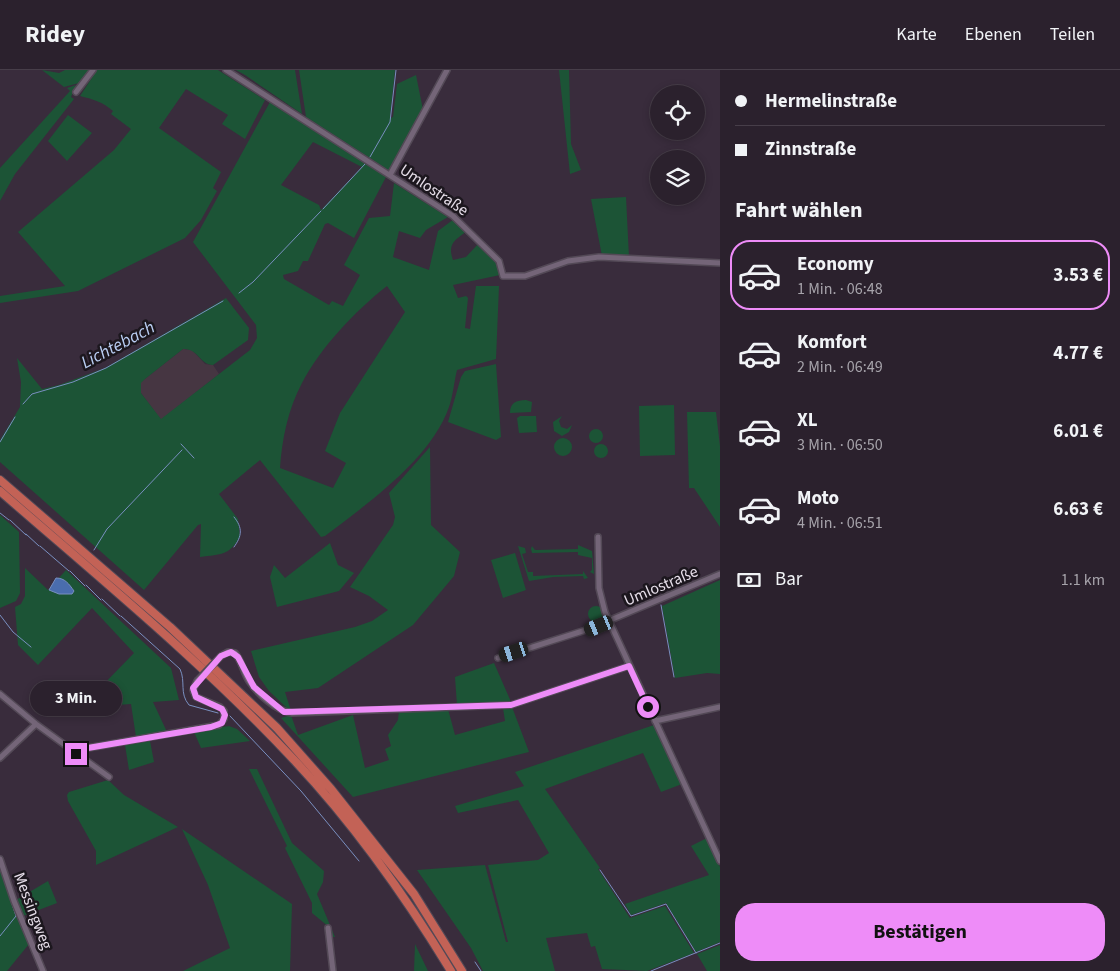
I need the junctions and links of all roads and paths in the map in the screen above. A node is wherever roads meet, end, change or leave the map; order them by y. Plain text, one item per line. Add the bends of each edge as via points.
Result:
1 (93, 70) edge
2 (226, 70) edge
3 (447, 70) edge
4 (76, 92) dead end
5 (390, 175) junction
6 (720, 263) edge
7 (0, 480) edge
8 (0, 491) edge
9 (598, 537) dead end
10 (720, 574) edge
11 (608, 622) junction
12 (498, 658) dead end
13 (629, 666) junction
14 (0, 694) edge
15 (720, 707) edge
16 (654, 721) junction
17 (36, 724) junction
18 (76, 754) junction
19 (0, 758) edge
20 (109, 777) dead end
21 (0, 859) edge
22 (720, 861) edge
23 (328, 928) dead end
24 (43, 971) edge
25 (333, 971) edge
26 (451, 971) edge
27 (462, 971) edge

1 - 4 street
2 - 5 street, Umlostraße
3 - 5 street
5 - 6 street, Umlostraße via 468,228 499,261 503,276 525,276 568,262 599,257
7 - 27 highway via 170,627 277,728 414,894
8 - 26 highway via 185,652 291,757 412,908
9 - 11 street, Umlostraße via 600,593
10 - 11 street, Umlostraße
11 - 12 street
11 - 13 street
13 - 16 street
13 - 18 street, bridge via 511,705 284,712 254,687 235,653 228,652 197,681 193,690 196,697 220,707 224,712 224,719 219,725 82,749
14 - 17 street
15 - 16 street
16 - 22 street
17 - 18 street
17 - 19 street
18 - 20 street
21 - 24 street, Messingweg
23 - 25 street

